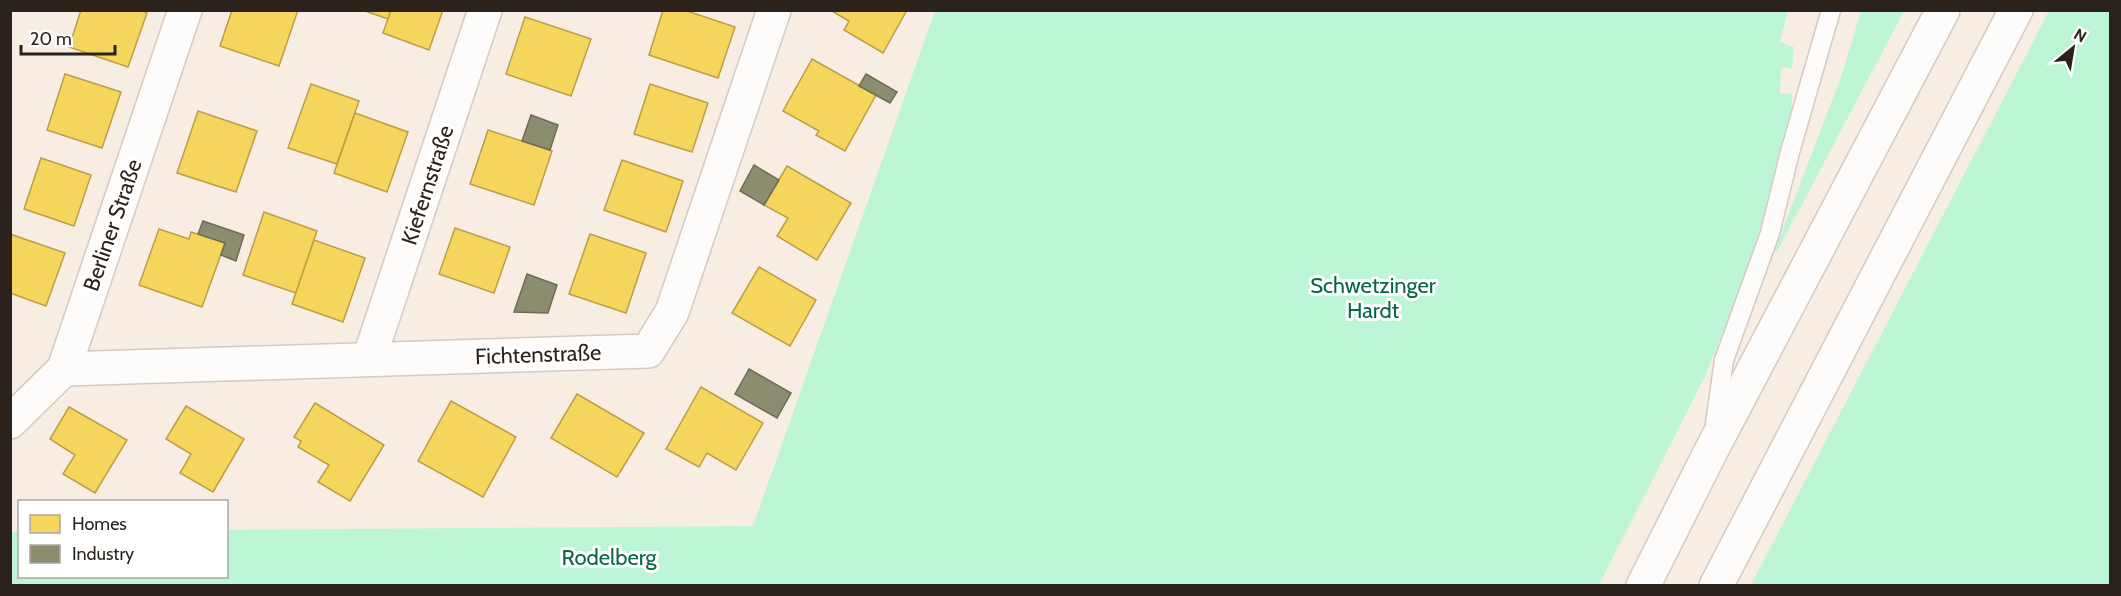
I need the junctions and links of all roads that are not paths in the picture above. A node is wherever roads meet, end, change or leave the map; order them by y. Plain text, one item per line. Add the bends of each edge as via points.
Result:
1 (185, 10) edge
2 (485, 10) edge
3 (774, 10) edge
4 (1831, 10) edge
5 (1943, 10) edge
6 (2016, 10) edge
7 (369, 359) junction
8 (64, 369) junction
9 (10, 422) edge
10 (1712, 449) junction
11 (1643, 585) edge
12 (1716, 585) edge

1 - 8 main road, Berliner Straße
2 - 7 main road, Kiefernstraße
3 - 7 main road, Fichtenstraße via 672,312 648,351
4 - 10 lane via 1770,233 1724,360
5 - 10 main road
6 - 12 main road
7 - 8 main road, Fichtenstraße
8 - 9 main road, Berliner Straße
10 - 11 main road

